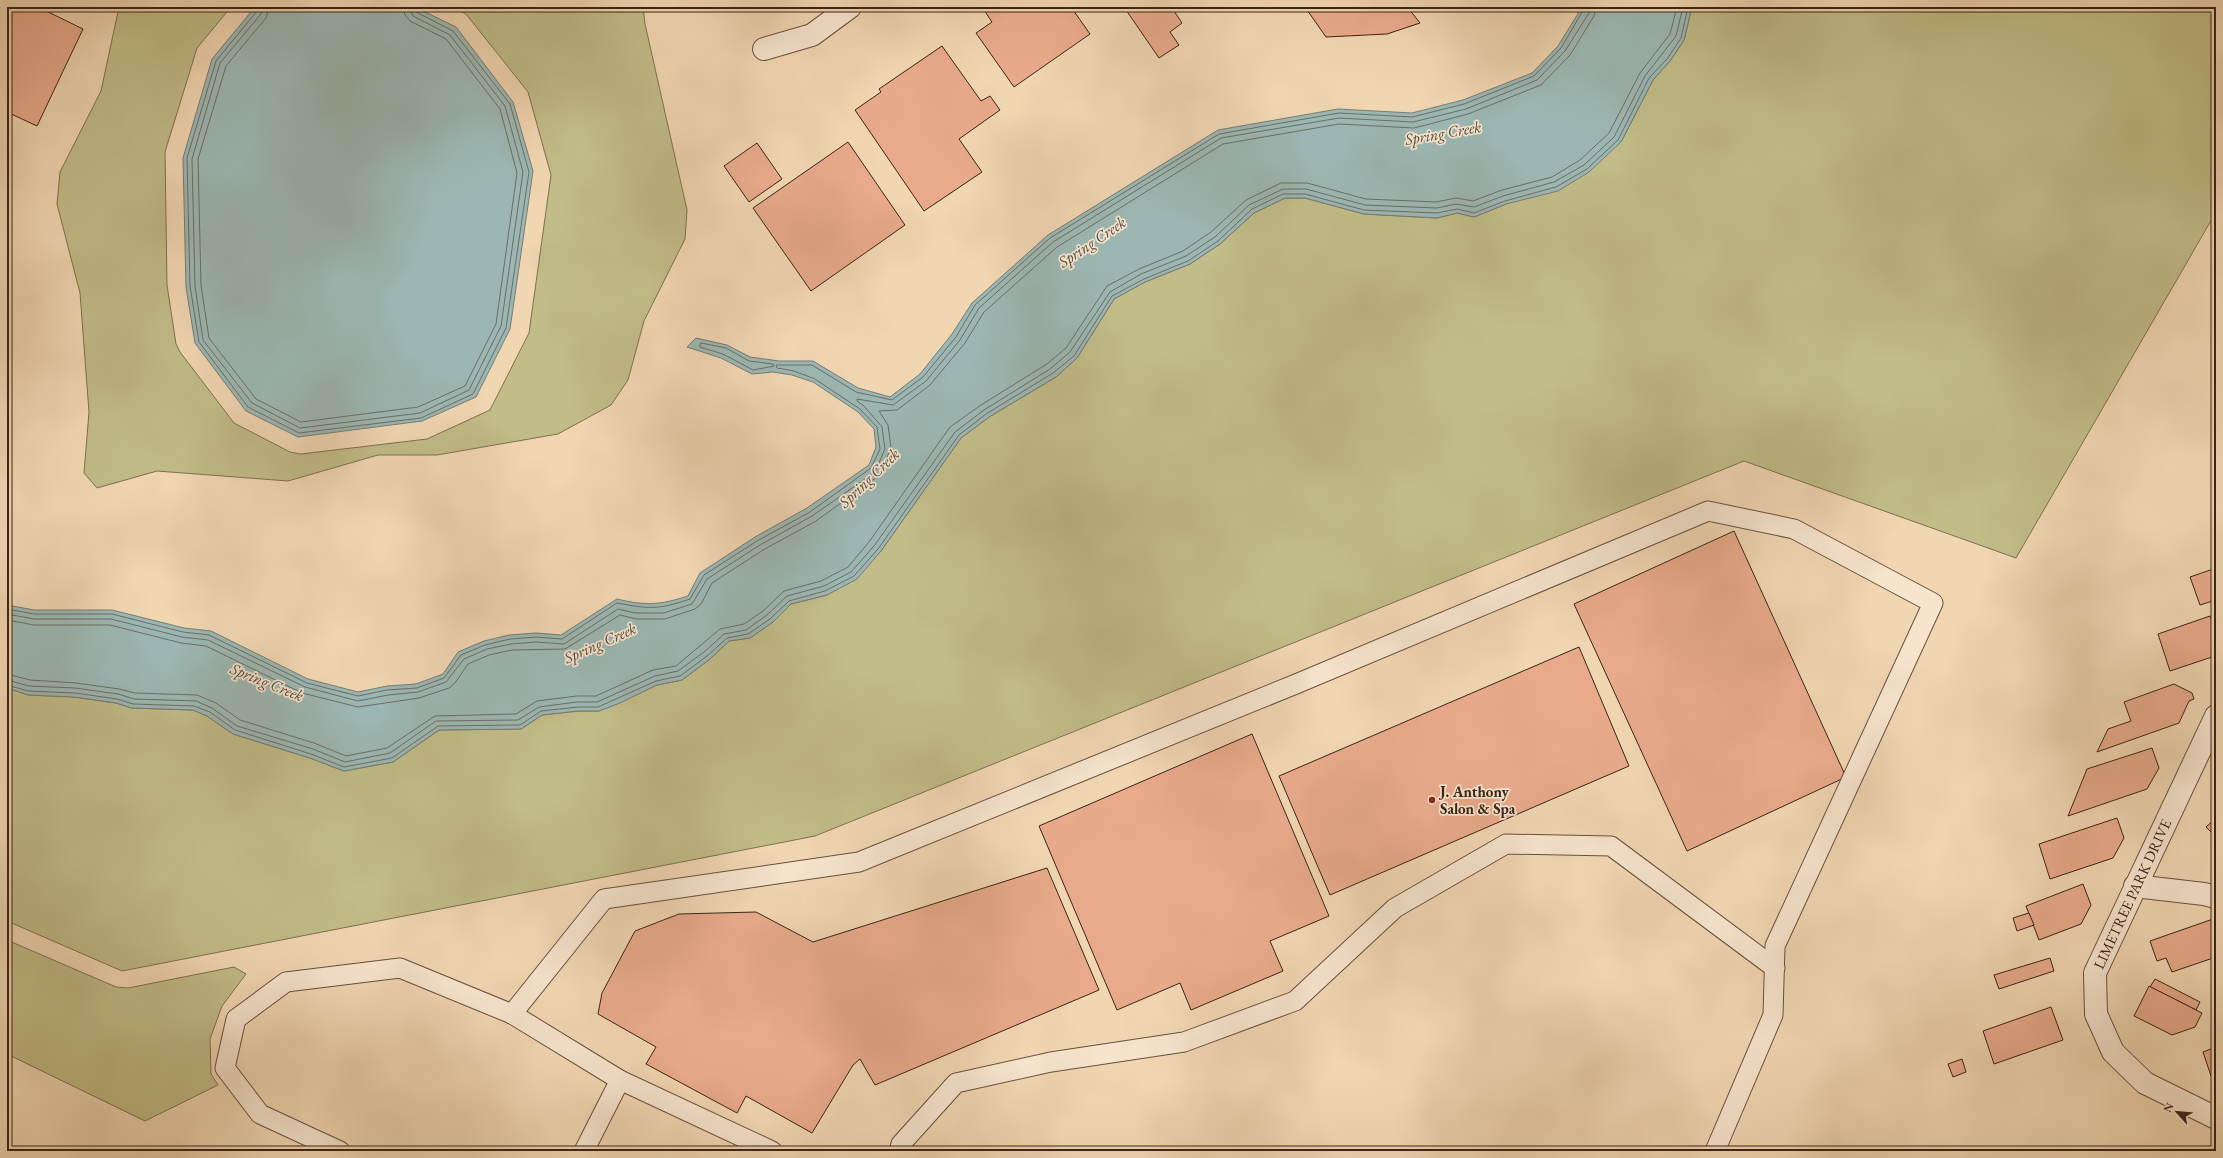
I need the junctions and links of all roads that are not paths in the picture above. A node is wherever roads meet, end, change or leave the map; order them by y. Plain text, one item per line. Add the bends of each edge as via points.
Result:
1 (850, 7) edge
2 (764, 49) dead end
3 (2216, 716) edge
4 (2136, 886) junction
5 (2216, 898) edge
6 (1775, 968) junction
7 (512, 1014) junction
8 (620, 1080) junction
9 (2216, 1118) edge
10 (340, 1151) edge
11 (584, 1151) edge
12 (772, 1151) edge
13 (899, 1151) edge
14 (1715, 1151) edge

1 - 2 street via 812,35
3 - 4 street, LIMETREE PARK DRIVE
4 - 5 street via 2204,894
4 - 9 street, LIMETREE PARK DRIVE via 2095,973 2096,1014 2113,1052 2146,1083
6 - 7 lane via 1775,946 1933,603 1794,529 1708,511 1296,684 859,862 604,899
6 - 13 lane via 1611,846 1506,844 1395,908 1295,1001 1184,1042 1051,1062 956,1083 901,1144
6 - 14 lane via 1773,1016
7 - 8 lane
7 - 10 lane via 400,968 286,982 236,1019 225,1068 260,1114
8 - 11 lane
8 - 12 lane

